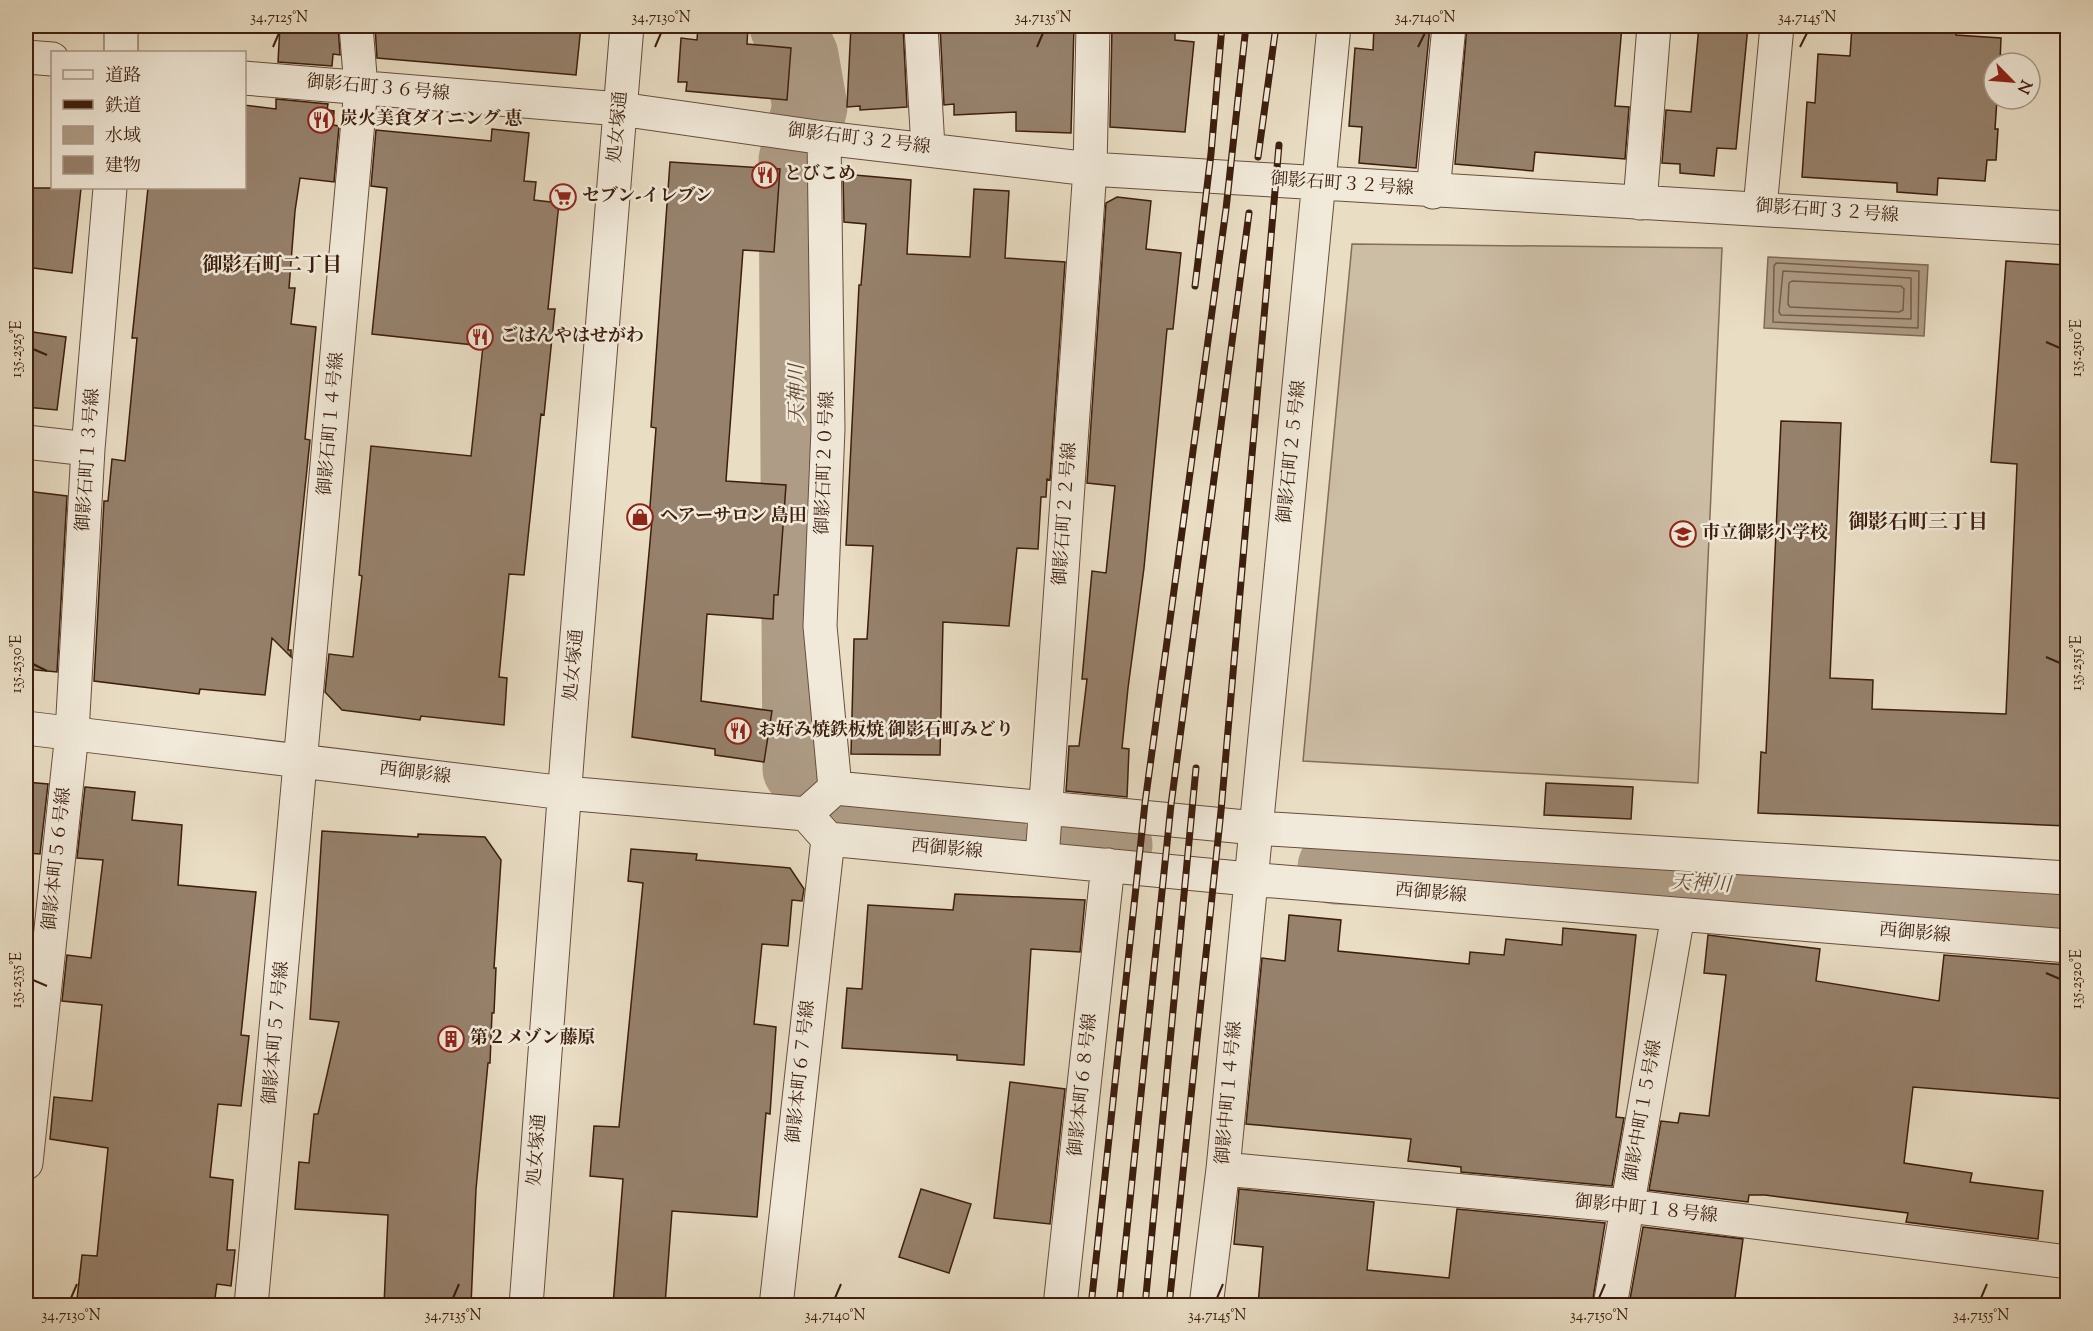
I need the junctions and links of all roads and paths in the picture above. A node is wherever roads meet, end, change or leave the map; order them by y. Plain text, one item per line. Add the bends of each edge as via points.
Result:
1 (122, 26) edge
2 (356, 26) edge
3 (627, 26) edge
4 (921, 26) edge
5 (1093, 26) edge
6 (1334, 26) edge
7 (1449, 26) edge
8 (1654, 26) edge
9 (1777, 26) edge
10 (121, 51) edge
11 (26, 57) edge
12 (51, 60) edge
13 (246, 78) edge
14 (361, 88) junction
15 (620, 109) junction
16 (811, 135) junction
17 (928, 148) junction
18 (1090, 169) junction
19 (1319, 183) junction
20 (110, 189) edge
21 (1433, 192) junction
22 (1640, 203) junction
23 (1760, 208) junction
24 (2067, 228) edge
25 (26, 442) edge
26 (88, 449) junction
27 (26, 728) edge
28 (72, 734) junction
29 (302, 760) junction
30 (835, 788) junction
31 (565, 793) junction
32 (1046, 807) junction
33 (806, 814) junction
34 (1256, 828) junction
35 (828, 839) junction
36 (1042, 859) junction
37 (1108, 865) junction
38 (2067, 878) edge
39 (1250, 879) junction
40 (1678, 915) junction
41 (2067, 946) edge
42 (32, 1048) edge
43 (26, 1163) edge
44 (1224, 1169) junction
45 (1628, 1206) junction
46 (2067, 1262) edge
47 (251, 1305) edge
48 (526, 1305) edge
49 (776, 1305) edge
50 (1060, 1305) edge
51 (1206, 1305) edge
52 (1610, 1305) edge

1 - 10 street
2 - 14 street, 御影石町１４号線
3 - 15 street, 処女塚通
4 - 17 street
5 - 18 street, 御影石町２２号線
6 - 19 street, 御影石町２５号線
7 - 21 street
8 - 22 street
9 - 23 street
11 - 12 street
13 - 14 street, 御影石町３６号線
14 - 15 street, 御影石町３６号線
14 - 29 street, 御影石町１４号線
15 - 16 street, 御影石町３２号線
15 - 31 street, 処女塚通
16 - 17 street, 御影石町３２号線
16 - 30 street, 御影石町２０号線 via 828,429 820,626
17 - 18 street, 御影石町３２号線
18 - 19 street, 御影石町３２号線
18 - 32 street, 御影石町２２号線
19 - 21 street, 御影石町３２号線
19 - 34 street, 御影石町２５号線
20 - 26 street, 御影石町１３号線
21 - 22 street, 御影石町３２号線
22 - 23 street, 御影石町３２号線
23 - 24 street, 御影石町３２号線
25 - 26 street
26 - 28 street, 御影石町１３号線
27 - 28 street, 西御影線
28 - 29 street, 西御影線
28 - 42 street, 御影本町５６号線
29 - 31 street, 西御影線
29 - 47 street, 御影本町５７号線
30 - 32 street
30 - 33 street
31 - 33 street, 西御影線
31 - 48 street, 処女塚通
32 - 34 street
32 - 36 street, 御影石町２２号線
33 - 35 street
34 - 38 street
34 - 39 street, 御影石町２５号線
35 - 36 street, 西御影線
35 - 49 street, 御影本町６７号線
36 - 37 street, 西御影線
37 - 39 street, 西御影線
37 - 50 street, 御影本町６８号線
39 - 40 street, 西御影線
39 - 44 street, 御影中町１４号線
40 - 41 street, 西御影線
40 - 45 street, 御影中町１５号線
42 - 43 street, 御影本町５６号線
44 - 45 street, 御影中町１８号線
44 - 51 street, 御影中町１４号線
45 - 46 street, 御影中町１８号線
45 - 52 street, 御影中町１５号線

